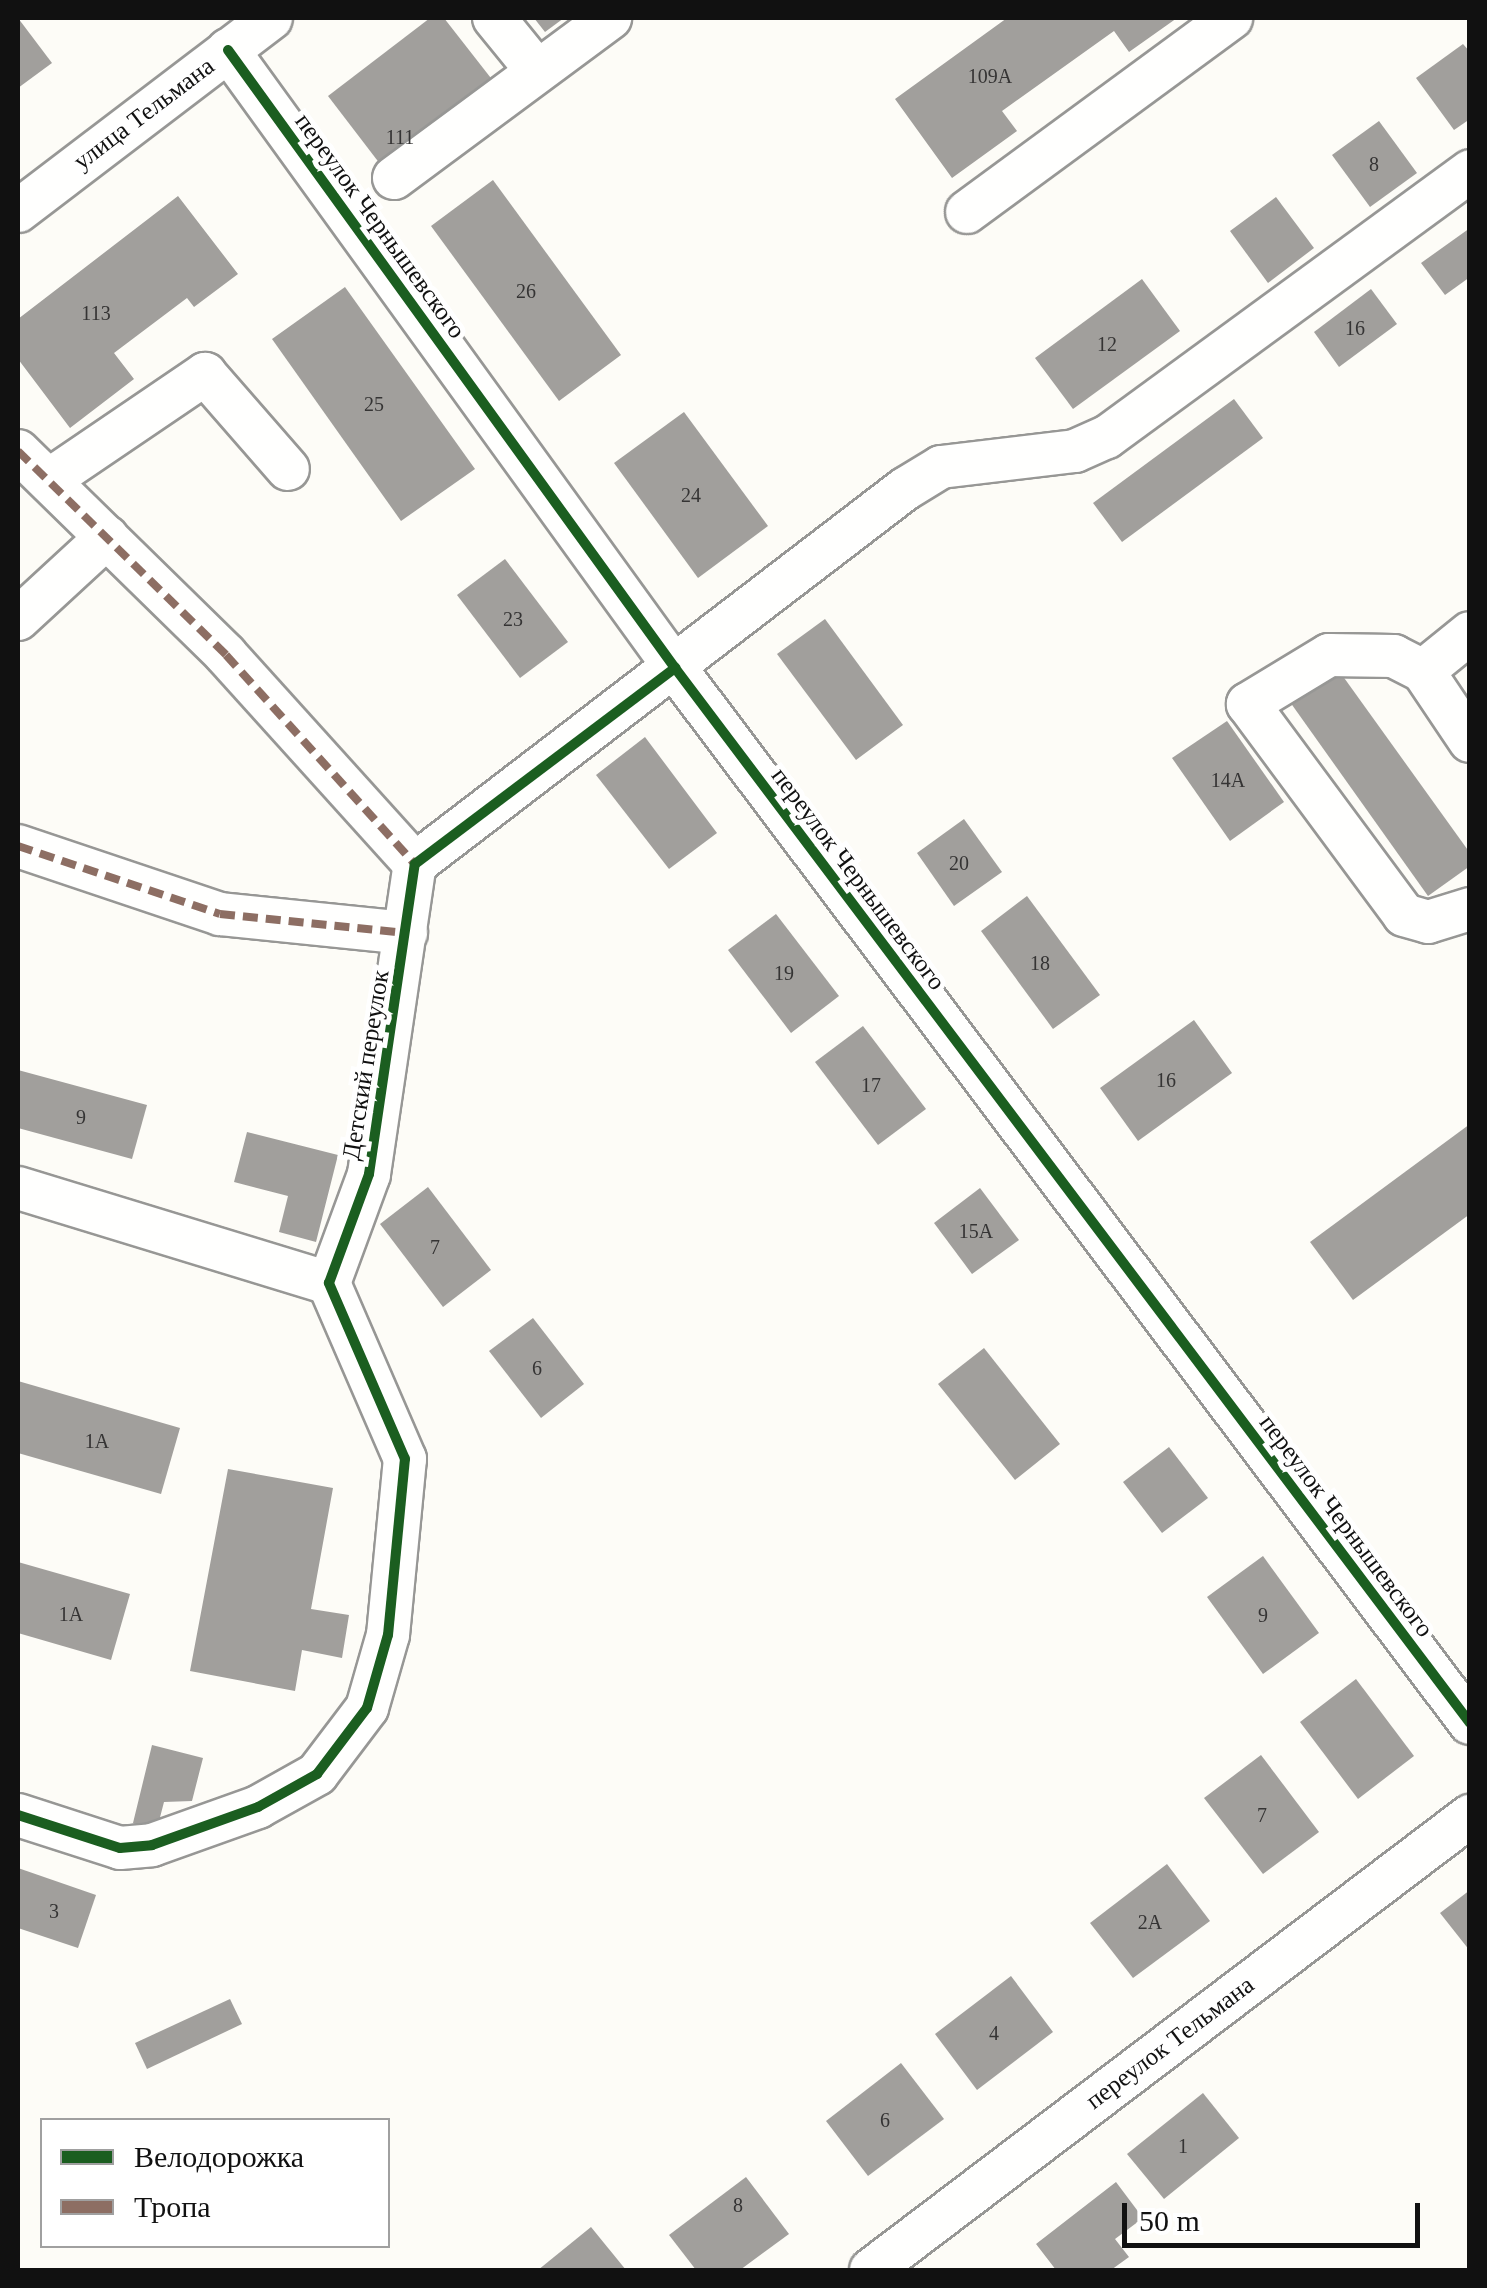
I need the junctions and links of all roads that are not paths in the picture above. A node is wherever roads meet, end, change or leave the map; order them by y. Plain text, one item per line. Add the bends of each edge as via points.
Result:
1 (271, 18) edge
2 (494, 18) edge
3 (610, 18) edge
4 (1231, 18) edge
5 (228, 50) junction
6 (537, 72) junction
7 (1470, 172) edge
8 (394, 178) dead end
9 (18, 211) edge
10 (967, 212) dead end
11 (18, 451) edge
12 (288, 469) dead end
13 (49, 480) junction
14 (107, 537) junction
15 (18, 619) edge
16 (1470, 633) edge
17 (675, 668) junction
18 (1423, 672) junction
19 (1470, 741) edge
20 (18, 846) edge
21 (415, 864) junction
22 (1470, 908) edge
23 (406, 933) junction
24 (18, 1188) edge
25 (329, 1283) junction
26 (1470, 1722) edge
27 (18, 1815) edge
28 (1470, 1816) edge
29 (871, 2270) edge

1 - 5 street, улица Тельмана
2 - 6 street
3 - 6 street
4 - 10 street
5 - 9 street, улица Тельмана
5 - 17 street, переулок Чернышевского
6 - 8 street
7 - 17 street via 1107,437 1075,451 941,467 825,548
11 - 13 street
12 - 13 street via 205,374
13 - 14 street
14 - 15 street
14 - 21 street via 226,655
16 - 18 street
17 - 21 street
17 - 26 street, переулок Чернышевского
18 - 19 street
18 - 22 street via 1394,656 1330,655 1248,704 1404,914 1428,922
20 - 23 street via 220,914
21 - 23 street, Детский переулок
23 - 25 street, Детский переулок via 369,1174
24 - 25 street
25 - 27 street via 404,1459 388,1636 367,1708 318,1774 258,1807 152,1846 120,1848
28 - 29 street, переулок Тельмана

